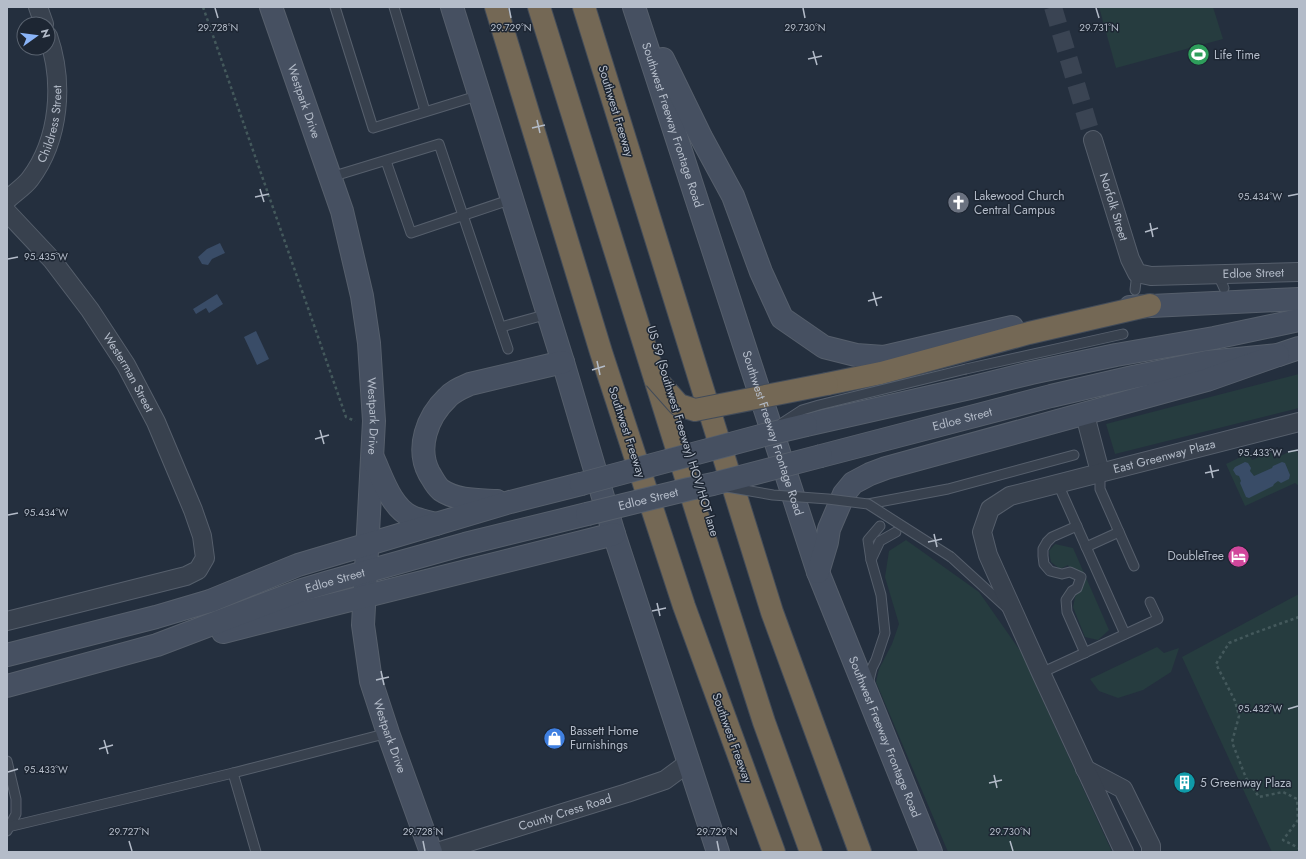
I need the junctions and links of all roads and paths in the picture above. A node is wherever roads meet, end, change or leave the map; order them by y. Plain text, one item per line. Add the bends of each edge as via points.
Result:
1 (203, 7) edge
2 (271, 7) edge
3 (335, 7) edge
4 (394, 7) edge
5 (452, 7) edge
6 (496, 7) edge
7 (540, 7) edge
8 (555, 7) edge
9 (584, 7) edge
10 (634, 7) edge
11 (637, 7) edge
12 (53, 56) edge
13 (480, 95) junction
14 (425, 111) junction
15 (1094, 140) tunnel mouth
16 (386, 161) junction
17 (331, 177) junction
18 (512, 199) junction
19 (7, 200) edge
20 (7, 212) edge
21 (463, 216) junction
22 (1299, 272) edge
23 (1140, 289) junction
24 (1299, 299) edge
25 (548, 314) junction
26 (1299, 320) edge
27 (501, 327) junction
28 (1123, 334) dead end
29 (1299, 348) edge
30 (508, 349) dead end
31 (1278, 354) junction
32 (563, 362) junction
33 (655, 378) junction
34 (968, 378) junction
35 (1085, 414) junction
36 (1299, 422) edge
37 (374, 430) junction
38 (1074, 455) dead end
39 (372, 456) junction
40 (680, 458) junction
41 (1100, 472) junction
42 (713, 484) junction
43 (1058, 484) junction
44 (689, 488) junction
45 (515, 501) junction
46 (868, 504) junction
47 (436, 524) junction
48 (880, 526) dead end
49 (1077, 526) junction
50 (896, 532) dead end
51 (1118, 532) junction
52 (614, 534) junction
53 (368, 544) junction
54 (1086, 547) junction
55 (871, 560) junction
56 (1134, 566) dead end
57 (366, 572) junction
58 (818, 572) junction
59 (364, 597) junction
60 (1150, 602) dead end
61 (1016, 617) junction
62 (1299, 617) edge
63 (7, 621) edge
64 (1125, 634) junction
65 (157, 645) junction
66 (1085, 652) junction
67 (7, 655) edge
68 (1040, 673) junction
69 (7, 686) edge
70 (866, 691) junction
71 (388, 733) junction
72 (7, 760) edge
73 (688, 763) junction
74 (1085, 769) junction
75 (233, 773) junction
76 (7, 828) edge
77 (1299, 848) edge
78 (256, 852) edge
79 (431, 852) edge
80 (436, 852) edge
81 (718, 852) edge
82 (774, 852) edge
83 (811, 852) edge
84 (824, 852) edge
85 (860, 852) edge
86 (930, 852) edge
87 (1124, 852) edge
88 (1151, 852) edge

1 - 37 path via 346,417
2 - 17 main road, Westpark Drive
3 - 14 lane via 372,128
4 - 14 lane
5 - 13 main road
6 - 82 highway, Southwest Freeway via 601,352 684,606
7 - 33 highway
8 - 84 highway, US 59 (Southwest Freeway) HOV/HOT lane via 737,609 793,776
9 - 85 highway, Southwest Freeway via 772,612
10 - 58 main road, Southwest Freeway Frontage Road
11 - 23 main road via 733,196 761,272 782,318 824,347 856,355 884,357 1081,311
12 - 19 street, Childress Street via 58,96 49,142 41,162 28,180
13 - 14 lane
13 - 18 main road
15 - 23 street, Norfolk Street
16 - 17 lane
16 - 21 lane via 411,233
16 - 21 lane via 439,144
17 - 37 main road, Westpark Drive via 342,211 362,296 369,343
18 - 21 lane
18 - 25 main road
20 - 63 street, Westerman Street via 52,260 90,310 126,365 156,422 193,510 202,536 205,558 198,570 186,576
21 - 27 lane
22 - 23 street, Edloe Street via 1221,282 1151,276
23 - 24 main road
23 - 33 highway, bridge via 1029,333 881,373 695,410 679,405
25 - 27 lane
25 - 32 main road
26 - 34 main road via 1046,369
27 - 30 lane
28 - 34 lane
29 - 31 main road, Edloe Street
31 - 35 main road via 1207,380
31 - 42 main road, Edloe Street, bridge via 1207,362 1051,396
32 - 45 main road via 458,389 438,408 425,435 423,456 426,466 442,491 459,498
32 - 52 main road
33 - 40 highway, bridge
34 - 40 main road, bridge
35 - 41 street
35 - 58 main road via 886,468 853,484 844,494 829,530
36 - 41 street, East Greenway Plaza
37 - 39 main road, Westpark Drive
38 - 46 lane via 948,489
39 - 47 main road via 400,509 411,517
39 - 53 main road, Westpark Drive
40 - 44 highway
40 - 45 main road, bridge
41 - 43 street, East Greenway Plaza
41 - 51 lane via 1100,489
42 - 44 main road, Edloe Street, bridge
42 - 46 lane, bridge via 773,495
43 - 49 lane
43 - 61 street, East Greenway Plaza via 1010,496 990,509 982,532 988,555
44 - 57 main road, Edloe Street, bridge
44 - 83 highway via 764,722
45 - 47 main road
46 - 61 lane, bridge via 951,557
47 - 53 main road
48 - 55 lane via 868,540
49 - 54 lane
49 - 66 lane via 1052,537 1047,542 1043,556 1044,564 1050,571 1062,574 1070,572 1081,578 1077,588 1066,600 1066,606
50 - 55 lane via 880,541
51 - 54 lane
51 - 56 lane
52 - 59 main road
52 - 73 main road
53 - 57 main road, Westpark Drive
53 - 67 main road via 298,565 210,601
54 - 64 lane
55 - 70 lane via 881,595 885,632
57 - 59 main road, Westpark Drive
57 - 65 main road, Edloe Street via 302,590
58 - 70 main road, Southwest Freeway Frontage Road
59 - 65 main road via 234,630
59 - 71 main road, Westpark Drive via 363,625 371,681
60 - 64 lane via 1158,619
61 - 68 street, East Greenway Plaza
62 - 77 path via 1230,643 1216,664 1240,716 1232,742 1246,778 1259,797 1282,792 1297,799 1298,820 1282,840
64 - 66 lane
65 - 69 main road, Edloe Street
66 - 68 lane
68 - 74 street, East Greenway Plaza
70 - 86 main road, Southwest Freeway Frontage Road
71 - 75 lane
71 - 79 main road, Westpark Drive
72 - 76 lane via 16,799 16,814
73 - 80 street, County Cress Road via 665,780
73 - 81 main road
74 - 87 street, East Greenway Plaza
74 - 88 street via 1123,788 1151,846
75 - 76 lane
75 - 78 lane

